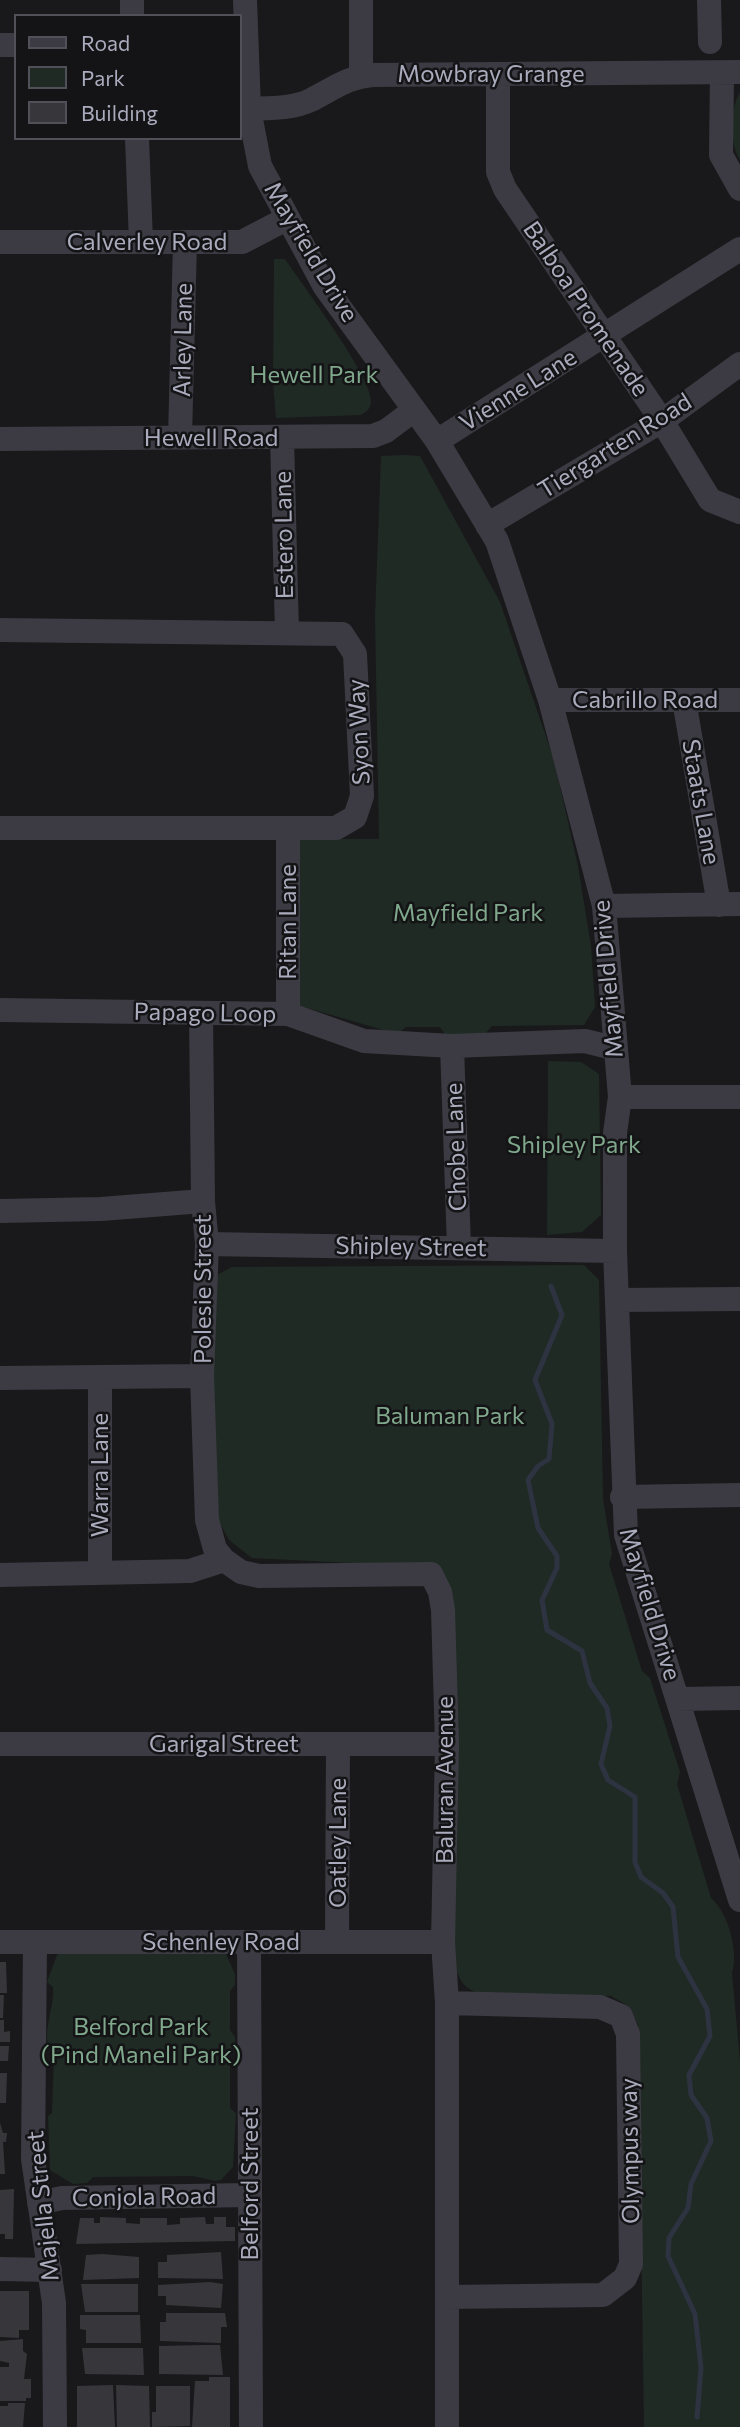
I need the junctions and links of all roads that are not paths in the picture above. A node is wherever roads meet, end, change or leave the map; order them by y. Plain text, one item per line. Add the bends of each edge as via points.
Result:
1 (245, 0) edge
2 (361, 0) edge
3 (709, 0) edge
4 (710, 42) dead end
5 (242, 44) edge
6 (731, 72) edge
7 (498, 75) junction
8 (361, 76) junction
9 (249, 109) junction
10 (136, 140) edge
11 (740, 189) edge
12 (288, 218) junction
13 (0, 242) edge
14 (141, 242) junction
15 (185, 243) junction
16 (740, 249) edge
17 (604, 335) junction
18 (740, 364) edge
19 (414, 410) junction
20 (662, 421) junction
21 (282, 437) junction
22 (180, 438) junction
23 (0, 439) edge
24 (438, 441) junction
25 (740, 512) edge
26 (487, 525) junction
27 (0, 630) edge
28 (287, 633) junction
29 (550, 700) junction
30 (684, 700) junction
31 (740, 700) edge
32 (0, 828) edge
33 (288, 829) junction
34 (729, 904) edge
35 (604, 906) junction
36 (0, 1010) edge
37 (201, 1013) junction
38 (288, 1014) junction
39 (452, 1046) junction
40 (613, 1048) junction
41 (620, 1097) junction
42 (740, 1097) edge
43 (203, 1201) junction
44 (0, 1211) edge
45 (206, 1244) junction
46 (460, 1247) junction
47 (615, 1251) junction
48 (740, 1299) edge
49 (618, 1300) junction
50 (202, 1376) junction
51 (100, 1377) junction
52 (0, 1378) edge
53 (740, 1495) edge
54 (622, 1497) junction
55 (224, 1560) junction
56 (100, 1573) junction
57 (0, 1575) edge
58 (740, 1698) edge
59 (678, 1699) junction
60 (0, 1744) edge
61 (338, 1744) junction
62 (447, 1744) junction
63 (740, 1900) edge
64 (337, 1941) junction
65 (0, 1942) edge
66 (35, 1942) junction
67 (249, 1942) junction
68 (443, 1942) junction
69 (447, 2003) junction
70 (250, 2195) junction
71 (39, 2203) junction
72 (0, 2269) edge
73 (50, 2270) junction
74 (447, 2297) junction
75 (55, 2427) edge
76 (251, 2427) edge
77 (447, 2427) edge

1 - 5 street, Mayfield Drive
2 - 8 street
3 - 4 street
5 - 9 street, Mayfield Drive
6 - 7 street, Mowbray Grange
6 - 11 street via 721,155
7 - 8 street, Mowbray Grange
7 - 17 street, Balboa Promenade via 498,172
8 - 9 street, Mowbray Grange via 299,104
9 - 12 street, Mayfield Drive via 260,166
10 - 14 street
12 - 15 street, Calverley Road via 242,243
12 - 19 street, Mayfield Drive via 325,287
13 - 14 street, Calverley Road
14 - 15 street, Calverley Road
15 - 22 street, Arley Lane
16 - 17 street, Vienne Lane
17 - 20 street, Balboa Promenade
17 - 24 street, Vienne Lane
18 - 20 street, Tiergarten Road
19 - 21 street, Hewell Road via 373,436
19 - 24 street, Mayfield Drive
20 - 25 street, Balboa Promenade via 710,500
20 - 26 street, Tiergarten Road
21 - 22 street, Hewell Road
21 - 28 street, Estero Lane
22 - 23 street, Hewell Road
24 - 26 street, Mayfield Drive
26 - 29 street, Mayfield Drive via 497,541
27 - 28 street, Syon Way
28 - 33 street, Syon Way via 342,634 355,653 362,796 355,817 337,828
29 - 30 street, Cabrillo Road
29 - 35 street, Mayfield Drive
30 - 31 street, Cabrillo Road
30 - 34 street, Staats Lane
32 - 33 street, Syon Way
33 - 38 street, Ritan Lane
34 - 35 street
35 - 40 street, Mayfield Drive
36 - 37 street, Papago Loop
37 - 38 street, Papago Loop
37 - 43 street, Polesie Street
38 - 39 street, Papago Loop via 364,1041
39 - 40 street, Papago Loop via 585,1041
39 - 46 street, Chobe Lane
40 - 41 street, Mayfield Drive
41 - 42 street
41 - 47 street, Mayfield Drive via 615,1133
43 - 44 street
43 - 45 street, Polesie Street
45 - 46 street, Shipley Street
45 - 50 street, Polesie Street
46 - 47 street, Shipley Street
47 - 49 street, Mayfield Drive
48 - 49 street
49 - 54 street, Mayfield Drive
50 - 51 street
50 - 55 street, Polesie Street via 207,1520 215,1549
51 - 52 street
51 - 56 street, Warra Lane
53 - 54 street
54 - 59 street, Mayfield Drive via 636,1572
55 - 56 street via 190,1571
55 - 62 street, Baluran Avenue via 241,1572 259,1576 432,1574 443,1609
56 - 57 street
58 - 59 street
59 - 63 street, Mayfield Drive
60 - 61 street, Garigal Street
61 - 62 street, Garigal Street
61 - 64 street, Oatley Lane
62 - 68 street, Baluran Avenue
64 - 67 street, Schenley Road
64 - 68 street, Schenley Road
65 - 66 street, Schenley Road
66 - 67 street, Schenley Road
66 - 71 street, Majella Street via 33,2159
67 - 70 street, Belford Street
68 - 69 street, Baluran Avenue
69 - 74 street, Baluran Avenue
69 - 74 street, Olympus way via 600,2007 621,2016 628,2034 631,2264 625,2278 603,2295
70 - 71 street, Conjola Road via 62,2198
70 - 76 street, Belford Street
71 - 73 street, Majella Street
72 - 73 street
73 - 75 street, Majella Street
74 - 77 street, Baluran Avenue

